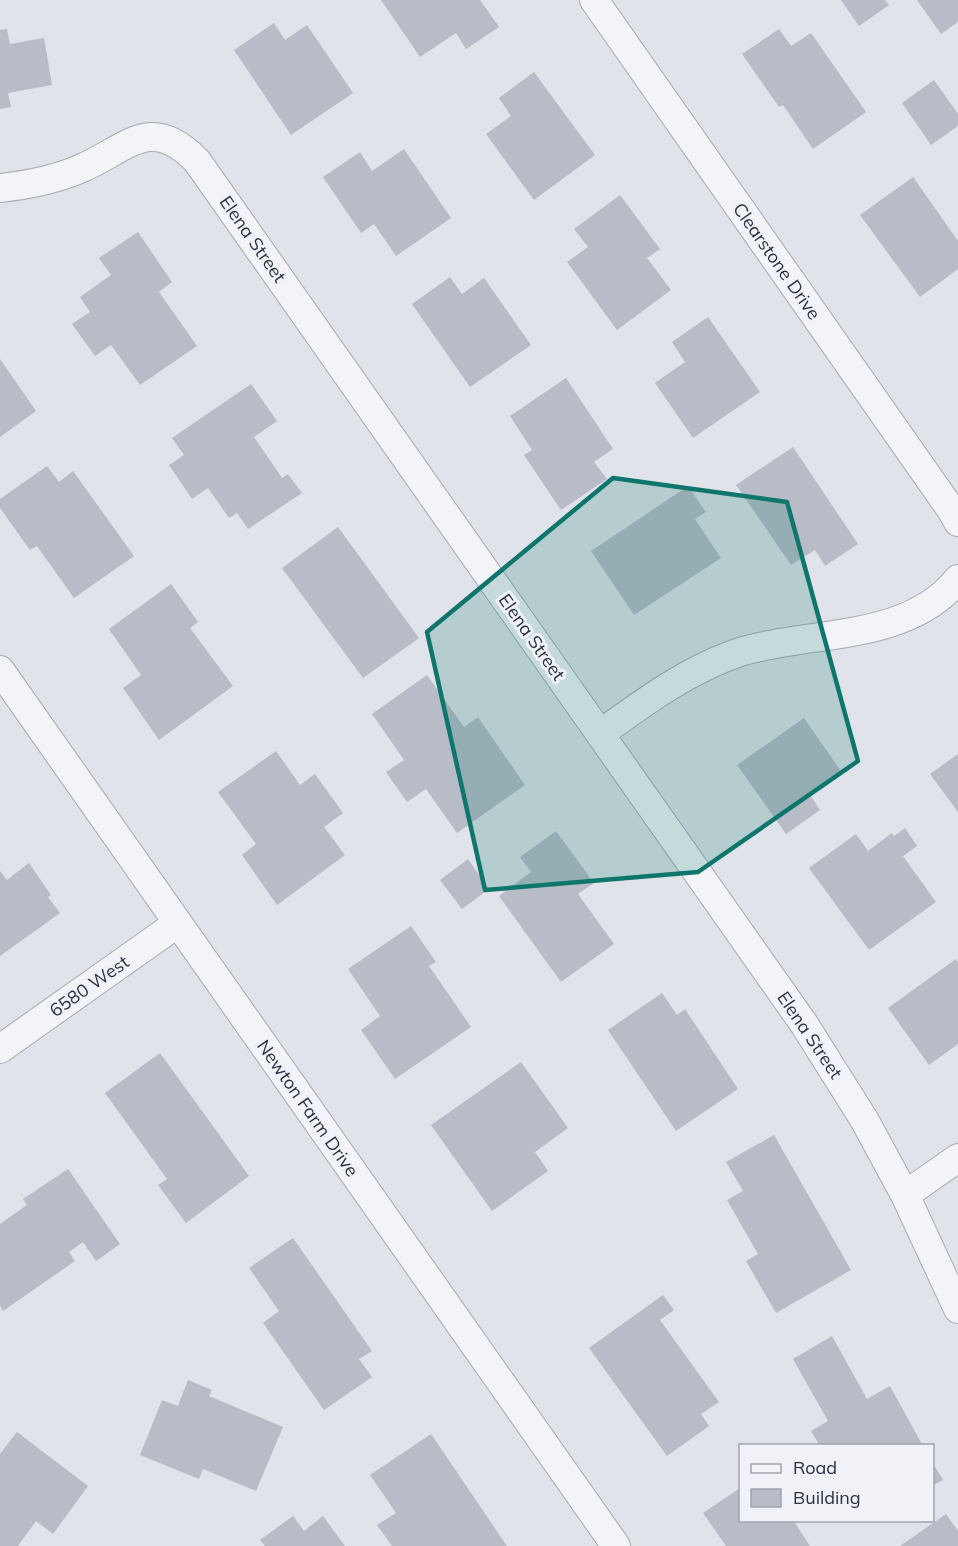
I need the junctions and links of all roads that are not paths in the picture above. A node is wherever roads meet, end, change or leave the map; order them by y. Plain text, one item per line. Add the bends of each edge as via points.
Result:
1 (594, 0) edge
2 (0, 188) edge
3 (958, 522) edge
4 (958, 579) edge
5 (0, 670) edge
6 (600, 734) junction
7 (178, 923) junction
8 (0, 1048) edge
9 (958, 1158) edge
10 (905, 1195) junction
11 (958, 1309) edge
12 (616, 1546) edge

1 - 3 street, Clearstone Drive
2 - 6 street, Elena Street via 62,176 152,136 171,140 187,151 207,174
4 - 6 street via 937,599 908,616 845,634 764,645 710,663 662,690
5 - 7 street, Newton Farm Drive
6 - 10 street, Elena Street via 804,1024 865,1121
7 - 8 street, 6580 West
7 - 12 street, Newton Farm Drive
9 - 10 street
10 - 11 street, Elena Street

